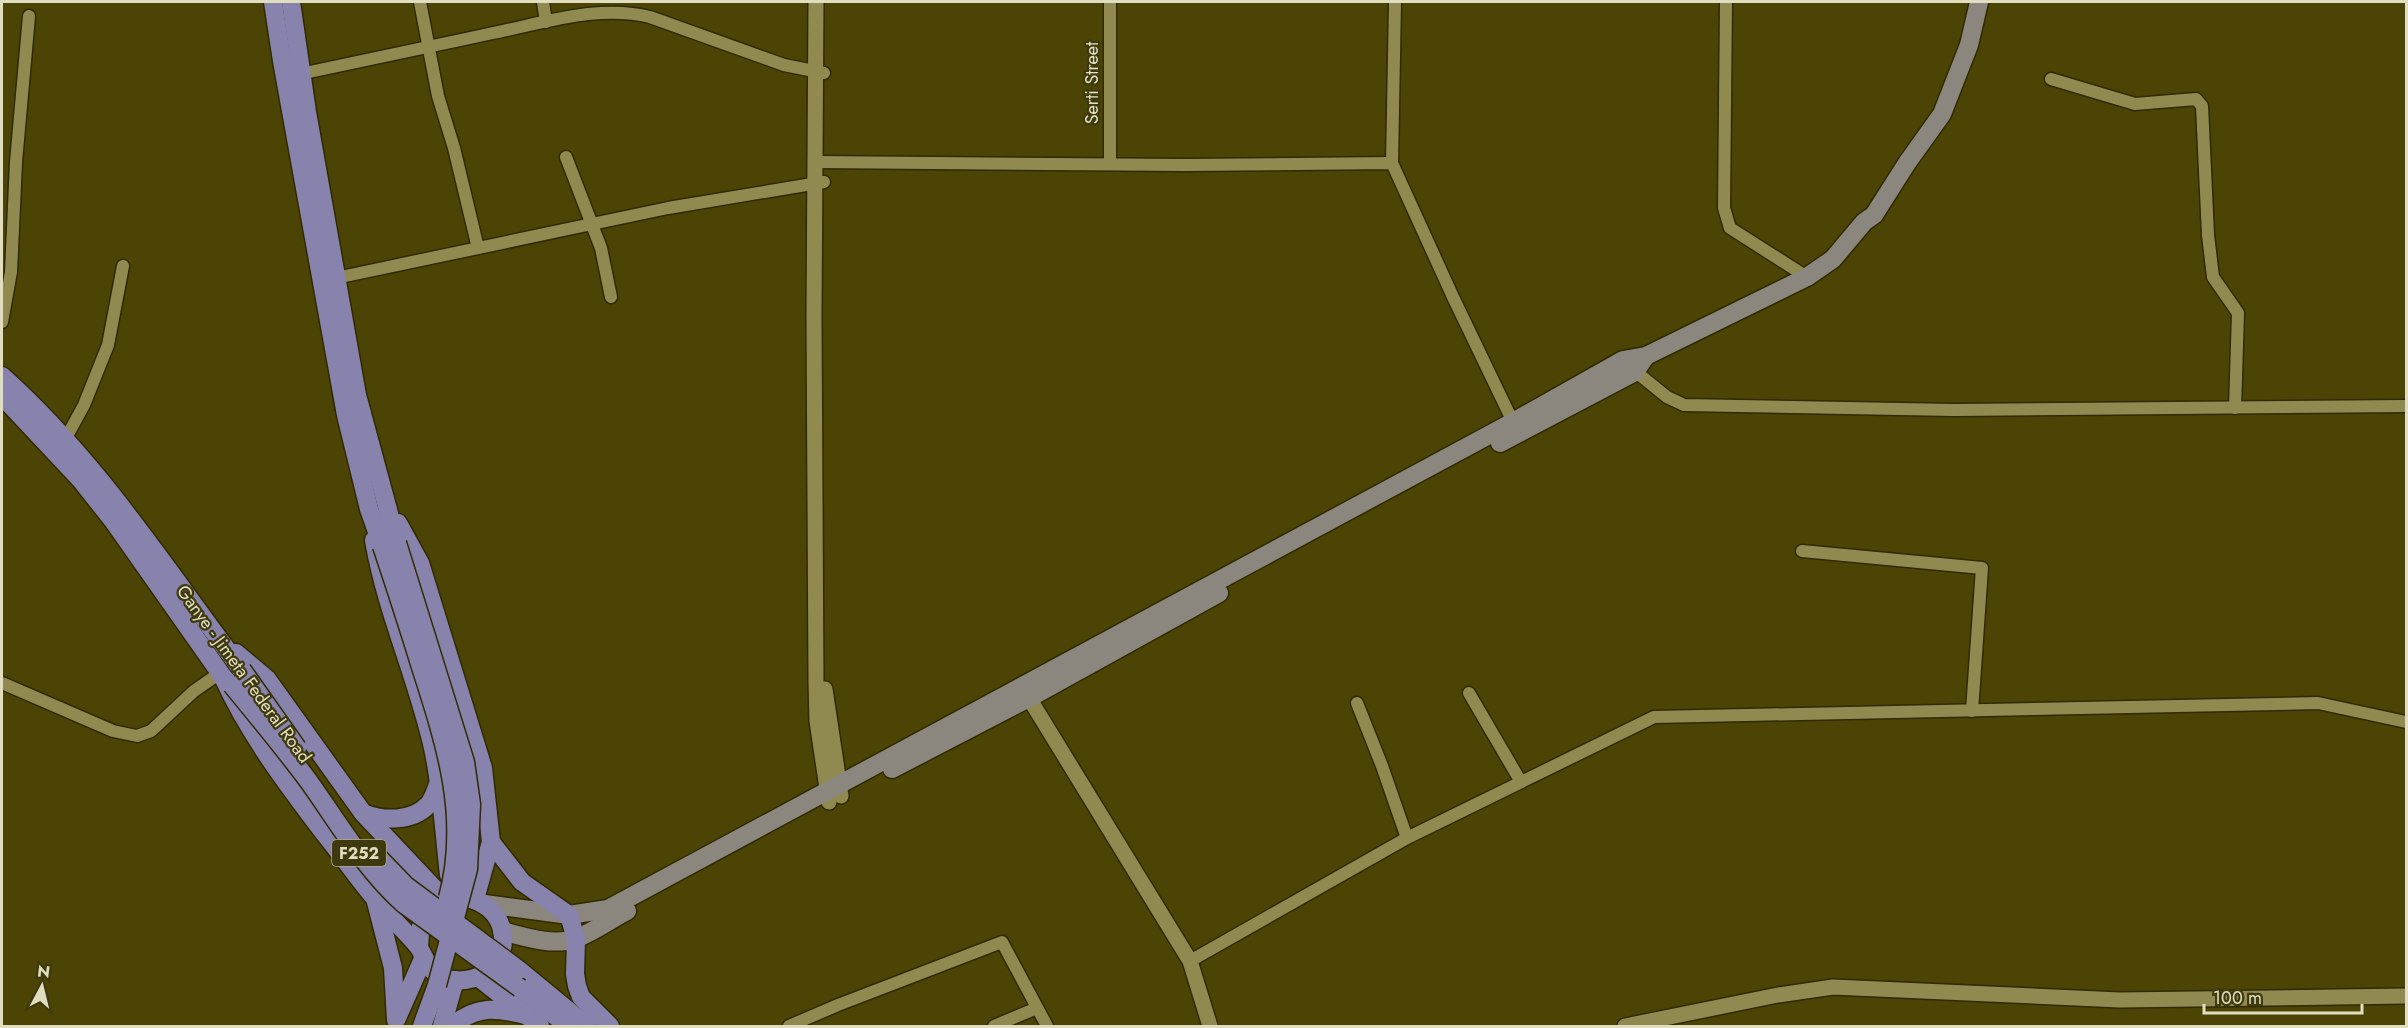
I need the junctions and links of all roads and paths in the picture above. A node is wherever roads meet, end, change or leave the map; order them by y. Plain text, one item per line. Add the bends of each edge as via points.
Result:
1 (273, 2) edge
2 (291, 2) edge
3 (420, 2) edge
4 (543, 2) edge
5 (816, 2) edge
6 (825, 2) edge
7 (1110, 2) edge
8 (1395, 2) edge
9 (1726, 2) edge
10 (1979, 2) edge
11 (29, 16) dead end
12 (546, 22) junction
13 (428, 47) junction
14 (820, 73) junction
15 (300, 74) junction
16 (2051, 79) dead end
17 (566, 157) dead end
18 (820, 162) junction
19 (1392, 163) junction
20 (1110, 164) junction
21 (819, 183) junction
22 (590, 225) junction
23 (478, 248) junction
24 (123, 266) dead end
25 (1807, 277) junction
26 (336, 278) junction
27 (611, 297) dead end
28 (2, 322) edge
29 (1629, 366) junction
30 (2, 376) edge
31 (2, 396) edge
32 (2406, 406) edge
33 (2235, 408) junction
34 (1513, 422) junction
35 (66, 438) junction
36 (377, 504) junction
37 (1803, 551) dead end
38 (217, 637) junction
39 (225, 678) junction
40 (2, 683) edge
41 (1469, 693) dead end
42 (1029, 698) junction
43 (1357, 704) dead end
44 (1971, 711) junction
45 (2406, 722) edge
46 (439, 782) junction
47 (1521, 782) junction
48 (834, 792) junction
49 (363, 813) junction
50 (1407, 838) junction
51 (491, 842) junction
52 (448, 899) junction
53 (376, 900) junction
54 (480, 902) junction
55 (569, 915) junction
56 (502, 931) junction
57 (576, 939) junction
58 (421, 953) junction
59 (1190, 961) junction
60 (478, 977) junction
61 (520, 979) junction
62 (455, 980) junction
63 (431, 983) junction
64 (2406, 996) edge
65 (1037, 1008) junction
66 (533, 1021) edge
67 (399, 1024) edge
68 (422, 1026) edge
69 (442, 1026) edge
70 (452, 1026) edge
71 (568, 1026) edge
72 (587, 1026) edge
73 (610, 1026) edge
74 (789, 1026) edge
75 (994, 1026) edge
76 (1047, 1026) edge
77 (1210, 1026) edge
78 (1625, 1026) edge

1 - 36 main road via 346,415
2 - 15 main road
3 - 13 street
4 - 12 street
5 - 14 street
6 - 14 street
7 - 20 street, Serti Street
8 - 19 street
9 - 25 street via 1724,208 1730,228
10 - 25 main road via 1969,45 1942,114 1874,215 1833,259
11 - 28 street via 11,272
12 - 13 street
12 - 14 street via 630,12 784,65
13 - 15 street
13 - 23 street
14 - 18 street
15 - 26 main road
16 - 33 street via 2135,104 2196,99 2202,106 2213,277 2238,313
17 - 22 street
18 - 20 street
18 - 21 street
19 - 20 street
19 - 34 street
21 - 22 street
21 - 48 street via 816,682 817,721
22 - 23 street
22 - 27 street via 600,248
23 - 26 street
24 - 35 street via 108,345
25 - 29 main road
26 - 36 main road
29 - 33 street via 1667,397 1684,405 1954,410
29 - 34 main road
29 - 42 main road
30 - 35 main road, Ganye - Jimeta Federal Road / F252
31 - 39 main road, Ganye - Jimeta Federal Road / F252 via 114,522
32 - 33 street
34 - 48 main road
35 - 38 main road, Ganye - Jimeta Federal Road / F252 via 118,500
36 - 46 main road via 381,577 433,746
36 - 51 main road via 420,563 483,768
36 - 63 main road, bridge via 454,781 453,877
37 - 44 street via 1982,568
38 - 49 main road via 267,679
38 - 61 main road, Ganye - Jimeta Federal Road / F252, bridge via 392,873
39 - 40 street via 194,691 151,731 137,736 113,731
39 - 53 main road via 240,714 286,782
39 - 61 main road, Ganye - Jimeta Federal Road / F252, bridge via 292,759 391,892
41 - 47 street
42 - 48 main road
42 - 59 street
43 - 50 street
44 - 45 street via 2318,703
44 - 47 street via 1654,717
46 - 49 main road via 429,805 408,816 380,820
46 - 52 main road
47 - 50 street
48 - 55 main road via 608,909
48 - 57 main road
49 - 52 main road
50 - 59 street
51 - 54 main road
51 - 55 main road via 522,882
52 - 54 main road via 467,897
52 - 58 main road via 432,908 422,921
53 - 58 main road
53 - 67 main road via 393,968
54 - 55 main road
54 - 56 main road via 493,912
55 - 57 main road
56 - 57 main road via 535,939
56 - 60 main road via 498,959
57 - 73 main road via 575,974 581,997
58 - 62 main road via 439,975
58 - 67 main road
59 - 77 street
60 - 62 main road
60 - 66 main road
61 - 71 main road
61 - 72 main road
62 - 69 main road
63 - 67 main road
63 - 68 main road
64 - 78 street via 2120,1000 1833,987
65 - 74 street via 1002,942
65 - 75 street
65 - 76 street
66 - 70 main road via 499,1009 466,1014

